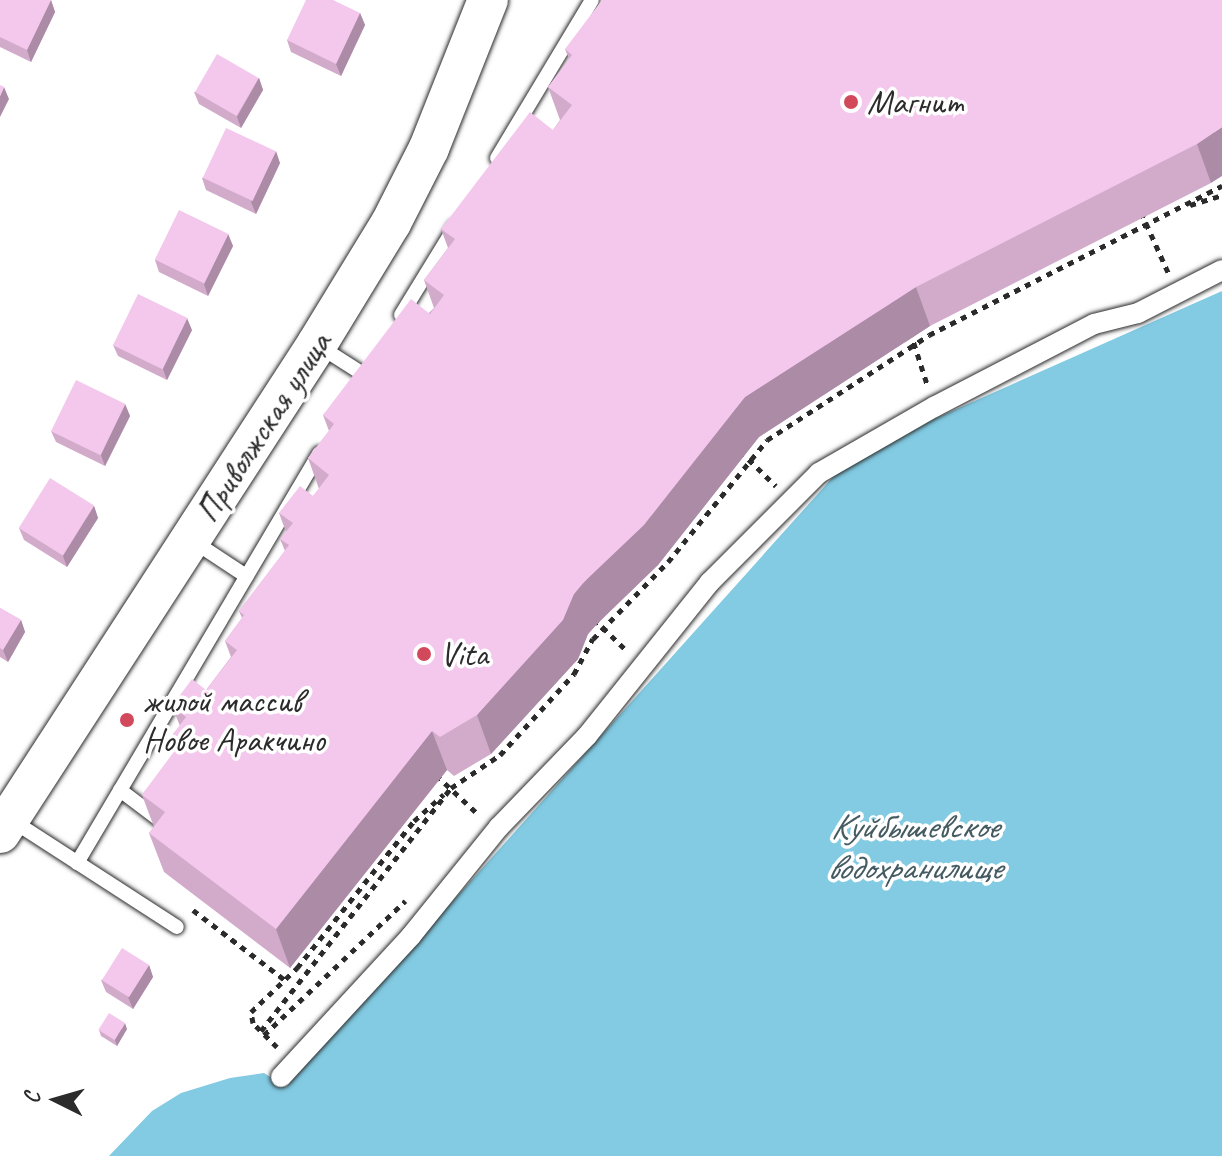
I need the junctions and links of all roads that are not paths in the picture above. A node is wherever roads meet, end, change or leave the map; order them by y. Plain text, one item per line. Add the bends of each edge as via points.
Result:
1 (488, 0) edge
2 (592, 0) edge
3 (490, 170) edge
4 (465, 210) edge
5 (1222, 270) edge
6 (392, 331) edge
7 (317, 344) junction
8 (366, 376) edge
9 (328, 439) edge
10 (190, 539) junction
11 (246, 576) junction
12 (120, 790) junction
13 (5, 826) edge
14 (177, 832) edge
15 (77, 863) junction
16 (172, 924) road end
17 (287, 1070) road end

1 - 7 main road, Приволжская улица via 429,148 391,223
2 - 3 lane via 528,120
4 - 6 lane via 411,314
5 - 17 street via 1138,313 1094,324 824,468 710,582 595,727 499,827 411,936
7 - 8 lane
7 - 10 main road, Приволжская улица
9 - 11 lane via 298,501
10 - 11 lane
10 - 13 main road, Приволжская улица
11 - 12 lane
12 - 14 lane
12 - 15 lane
13 - 15 lane
15 - 16 lane

